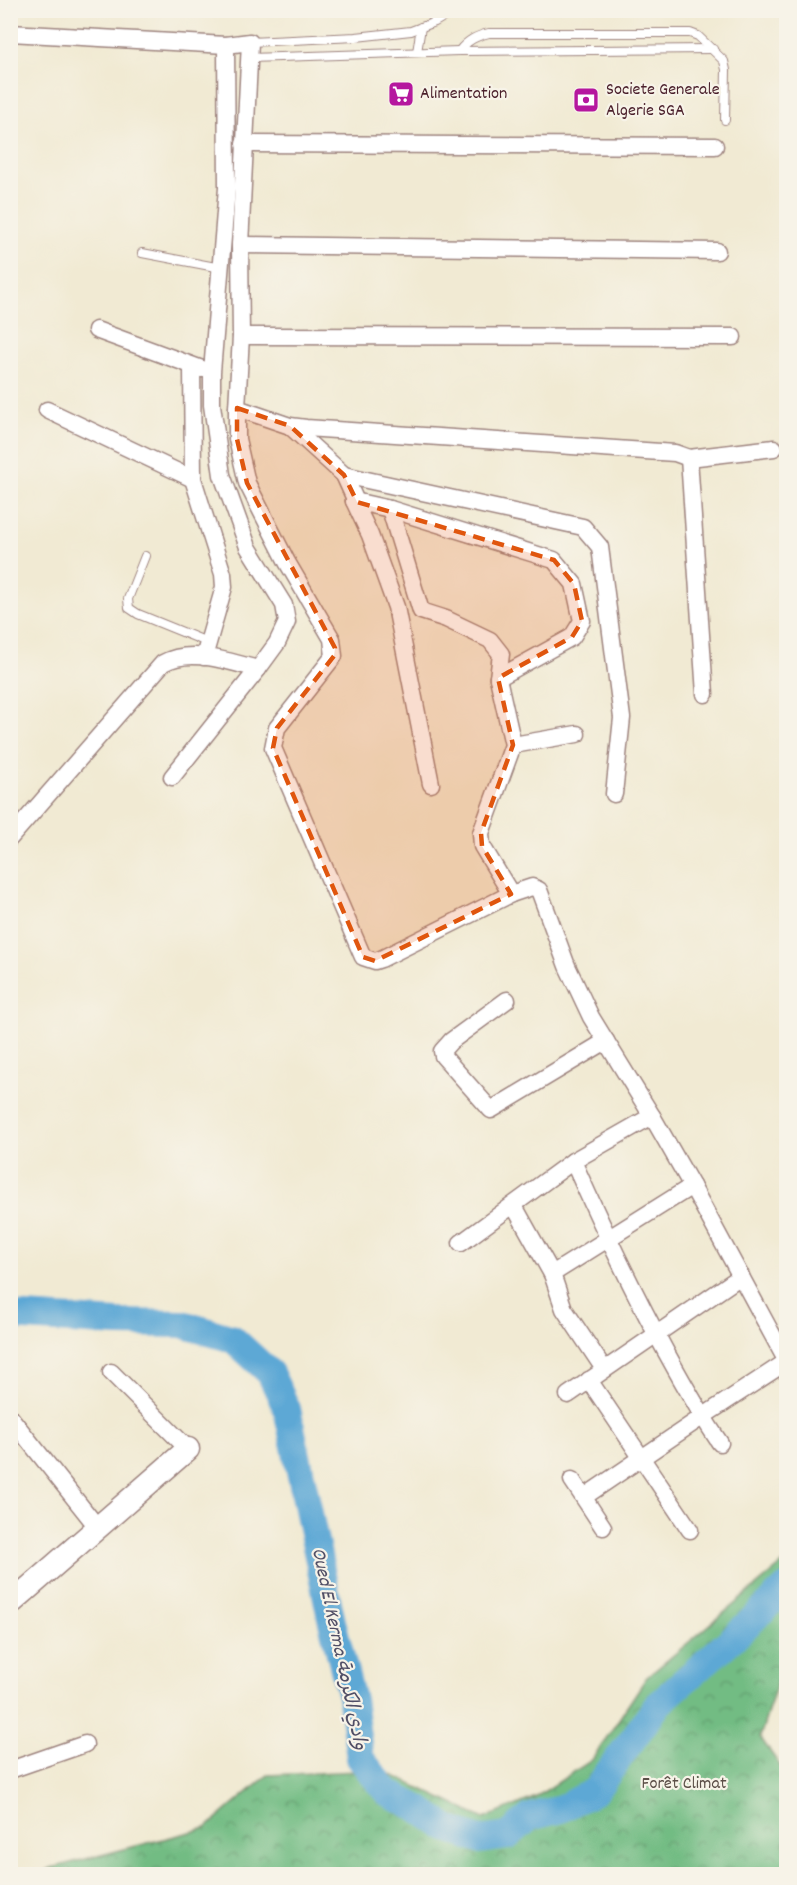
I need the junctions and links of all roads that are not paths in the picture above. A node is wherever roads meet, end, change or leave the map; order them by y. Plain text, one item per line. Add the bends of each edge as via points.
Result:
1 (455, 10) edge
2 (772, 10) edge
3 (786, 15) edge
4 (421, 27) junction
5 (10, 33) edge
6 (226, 45) junction
7 (713, 49) junction
8 (250, 50) junction
9 (459, 51) junction
10 (417, 52) junction
11 (725, 120) dead end
12 (244, 144) junction
13 (715, 146) dead end
14 (240, 245) junction
15 (717, 251) dead end
16 (142, 252) dead end
17 (221, 268) junction
18 (96, 330) dead end
19 (241, 336) junction
20 (733, 337) dead end
21 (192, 366) junction
22 (212, 372) junction
23 (237, 408) junction
24 (47, 410) dead end
25 (290, 426) junction
26 (774, 448) dead end
27 (689, 458) junction
28 (344, 475) junction
29 (193, 479) junction
30 (354, 501) junction
31 (390, 509) junction
32 (146, 556) dead end
33 (206, 650) junction
34 (258, 669) junction
35 (498, 678) junction
36 (705, 694) dead end
37 (577, 734) dead end
38 (513, 745) junction
39 (172, 777) dead end
40 (431, 783) dead end
41 (614, 794) dead end
42 (10, 838) edge
43 (511, 894) junction
44 (507, 1000) dead end
45 (606, 1041) junction
46 (652, 1116) junction
47 (573, 1161) junction
48 (692, 1186) junction
49 (514, 1206) junction
50 (607, 1239) junction
51 (461, 1243) dead end
52 (552, 1274) junction
53 (741, 1276) junction
54 (656, 1333) junction
55 (786, 1361) edge
56 (604, 1369) junction
57 (111, 1372) dead end
58 (589, 1380) junction
59 (568, 1395) dead end
60 (10, 1417) edge
61 (702, 1417) junction
62 (720, 1443) dead end
63 (188, 1449) joint
64 (641, 1458) junction
65 (572, 1480) dead end
66 (584, 1497) junction
67 (603, 1527) dead end
68 (98, 1528) junction
69 (690, 1530) dead end
70 (10, 1604) edge
71 (85, 1744) dead end
72 (10, 1770) edge

1 - 4 lane
2 - 3 lane
4 - 8 lane
4 - 10 lane
5 - 6 street
6 - 8 street
6 - 17 street via 227,188
7 - 9 lane
7 - 9 lane via 690,33 489,33 475,37
7 - 11 lane via 724,61 726,70
8 - 10 lane
8 - 12 street
9 - 10 lane
12 - 13 street
12 - 14 street
14 - 15 street
14 - 19 street
16 - 17 lane
17 - 22 street
18 - 21 street
19 - 20 street
19 - 23 street
21 - 22 street
21 - 29 street
22 - 34 street via 212,405 222,475 248,547 284,605 287,622
23 - 25 street
23 - 43 street via 237,439 247,483 335,648 334,656 276,728 273,748 363,957 381,959
24 - 29 street
25 - 27 street via 675,453
25 - 28 street
26 - 27 street
27 - 36 street
28 - 30 street
28 - 41 street via 583,528 600,547 622,718
29 - 33 street via 224,574
30 - 31 street
30 - 40 street via 396,607
31 - 35 street via 421,611 490,640 501,654
31 - 35 street via 554,560 574,585 582,621 572,637
32 - 33 lane via 128,599 129,608
33 - 34 street
33 - 42 street via 163,663
34 - 39 street
35 - 38 street
37 - 38 street
38 - 43 street via 481,833 482,846
43 - 45 street via 532,887 539,890 567,966
44 - 45 street via 442,1051 491,1110
45 - 46 street
46 - 47 street
46 - 48 street
47 - 49 street
47 - 50 street
48 - 50 street
48 - 53 street
49 - 51 street
49 - 52 street
50 - 52 street
50 - 54 street
52 - 56 street via 564,1309
53 - 54 street
53 - 55 street
54 - 56 street
54 - 61 street
55 - 61 street
56 - 58 street
57 - 63 street
58 - 59 street
58 - 64 street
60 - 68 street
61 - 62 street
61 - 64 street
63 - 68 street
64 - 66 street
64 - 69 street
65 - 66 street
66 - 67 street
68 - 70 street
71 - 72 street

